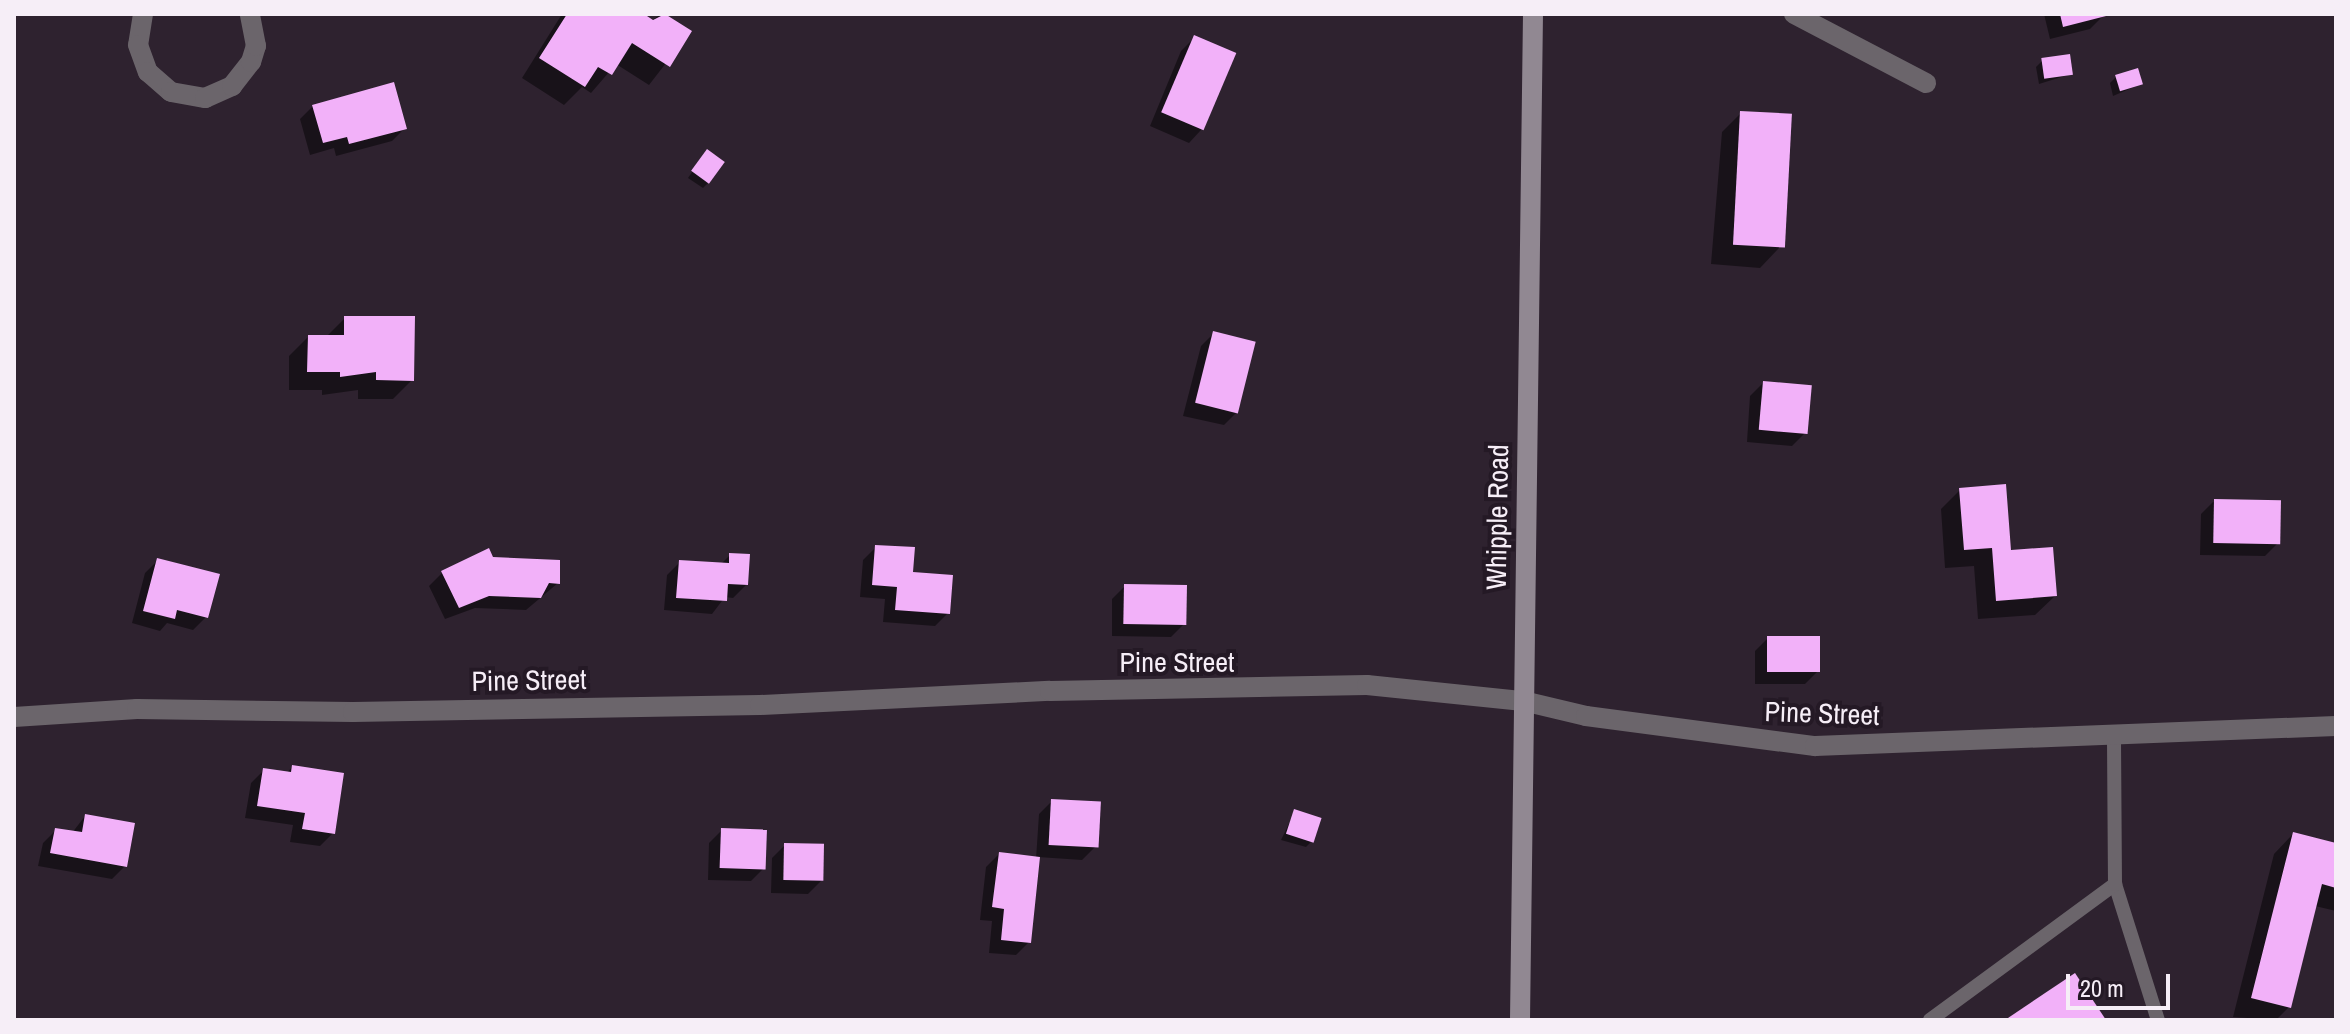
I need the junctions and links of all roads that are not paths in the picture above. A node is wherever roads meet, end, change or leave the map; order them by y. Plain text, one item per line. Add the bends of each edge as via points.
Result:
1 (143, 14) edge
2 (250, 14) edge
3 (1533, 14) edge
4 (1794, 14) edge
5 (1926, 83) dead end
6 (1523, 701) junction
7 (14, 717) edge
8 (2336, 726) edge
9 (2114, 735) junction
10 (2115, 884) junction
11 (1520, 1020) edge
12 (1930, 1020) edge
13 (2158, 1020) edge

1 - 2 street via 138,45 148,72 171,92 205,98 232,86 251,62 256,46
3 - 6 main road, Whipple Road
4 - 5 street
6 - 7 street, Pine Street via 1367,685 1050,691 760,705 353,712 137,709
6 - 9 street, Pine Street via 1586,716 1815,746
6 - 11 main road, Whipple Road
8 - 9 street, Pine Street
9 - 10 lane
10 - 12 lane
10 - 13 lane

